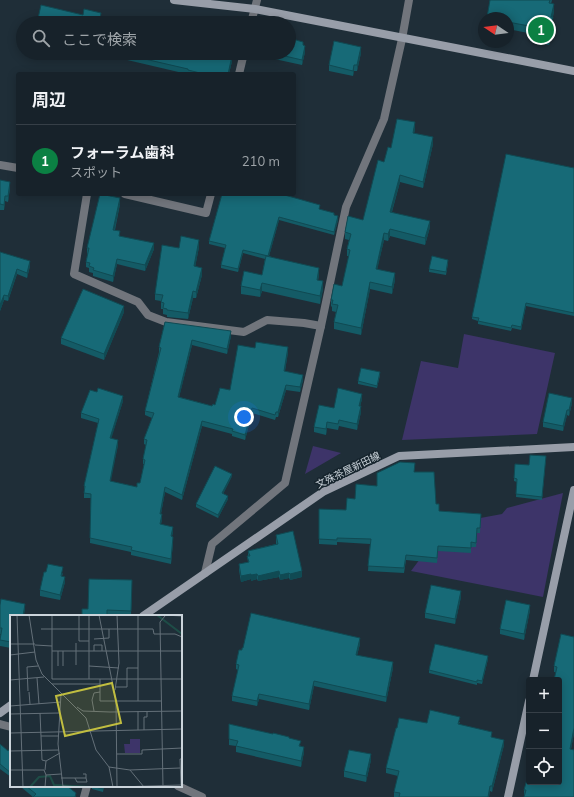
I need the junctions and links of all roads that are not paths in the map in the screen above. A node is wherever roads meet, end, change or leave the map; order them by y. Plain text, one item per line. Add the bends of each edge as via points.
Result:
1 (174, 0) edge
2 (257, 0) edge
3 (409, 0) edge
4 (255, 9) junction
5 (253, 16) edge
6 (289, 16) edge
7 (296, 17) edge
8 (402, 39) junction
9 (242, 60) edge
10 (574, 71) edge
11 (239, 72) edge
12 (0, 165) edge
13 (16, 168) edge
14 (87, 196) edge
15 (134, 196) edge
16 (210, 196) edge
17 (321, 326) junction
18 (574, 447) edge
19 (574, 490) edge
20 (206, 573) junction
21 (144, 615) edge
22 (534, 677) edge
23 (10, 706) edge
24 (0, 713) edge
25 (526, 713) edge
26 (0, 724) edge
27 (10, 727) edge
28 (87, 787) edge
29 (180, 787) edge
30 (84, 797) edge
31 (202, 797) edge
32 (508, 797) edge

1 - 4 street
2 - 4 street
3 - 8 street
4 - 5 street
4 - 6 street
7 - 8 street
8 - 10 street
8 - 17 street via 384,119 346,207
9 - 11 street
12 - 13 street
14 - 17 street via 74,274 138,302 148,315 166,322 244,332 267,320
15 - 16 street via 206,213
17 - 20 street via 285,483 212,544
18 - 20 street, 文殊茶屋新田線 via 399,456 323,492
19 - 22 street
20 - 21 street, 文殊茶屋新田線
23 - 24 street
25 - 32 street
26 - 27 street
28 - 30 street
29 - 31 street

